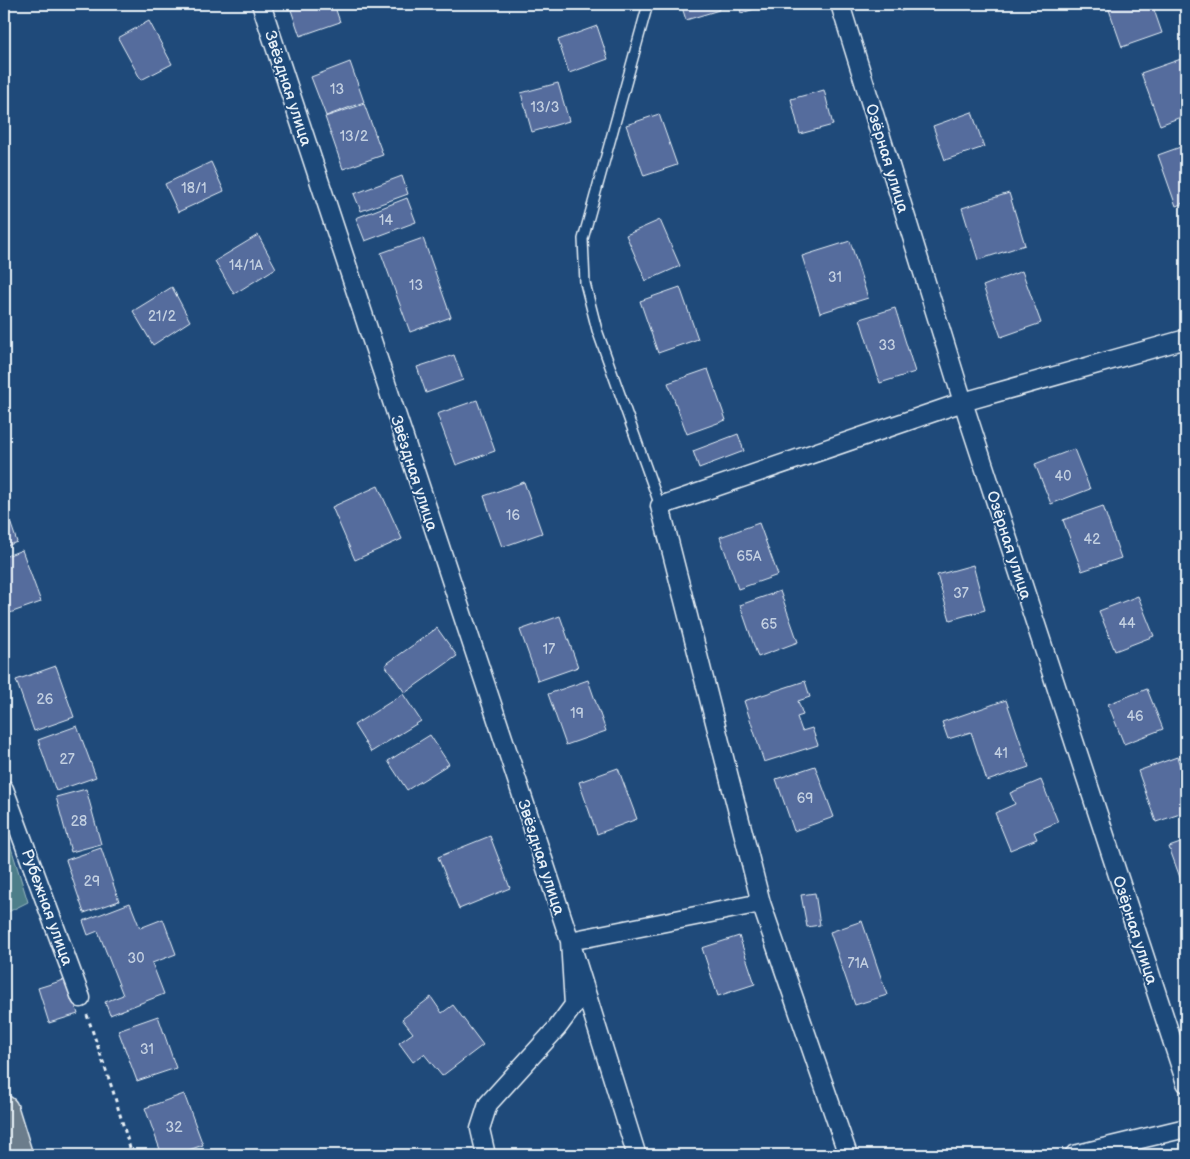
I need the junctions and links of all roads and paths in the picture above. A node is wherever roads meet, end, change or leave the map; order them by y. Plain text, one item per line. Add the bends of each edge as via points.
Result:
1 (261, 4) edge
2 (648, 4) edge
3 (840, 4) edge
4 (1186, 339) edge
5 (963, 402) junction
6 (660, 506) junction
7 (4, 789) edge
8 (761, 903) junction
9 (570, 941) junction
10 (81, 998) joint
11 (1186, 1083) edge
12 (4, 1110) edge
13 (1186, 1128) edge
14 (636, 1153) dead end
15 (18, 1155) edge
16 (132, 1155) edge
17 (486, 1155) edge
18 (848, 1155) edge
19 (1074, 1155) edge

1 - 9 street, Звёздная улица
2 - 6 lane via 583,239 585,283 597,330
3 - 5 street, Озёрная улица
4 - 5 street
5 - 6 street
5 - 11 street, Озёрная улица
6 - 8 street
7 - 10 street, Рубежная улица
8 - 9 street
8 - 18 street
9 - 14 street, Звёздная улица
9 - 17 street, Звёздная улица via 574,1005 488,1104 480,1129
10 - 16 path
12 - 15 highway
13 - 19 street

